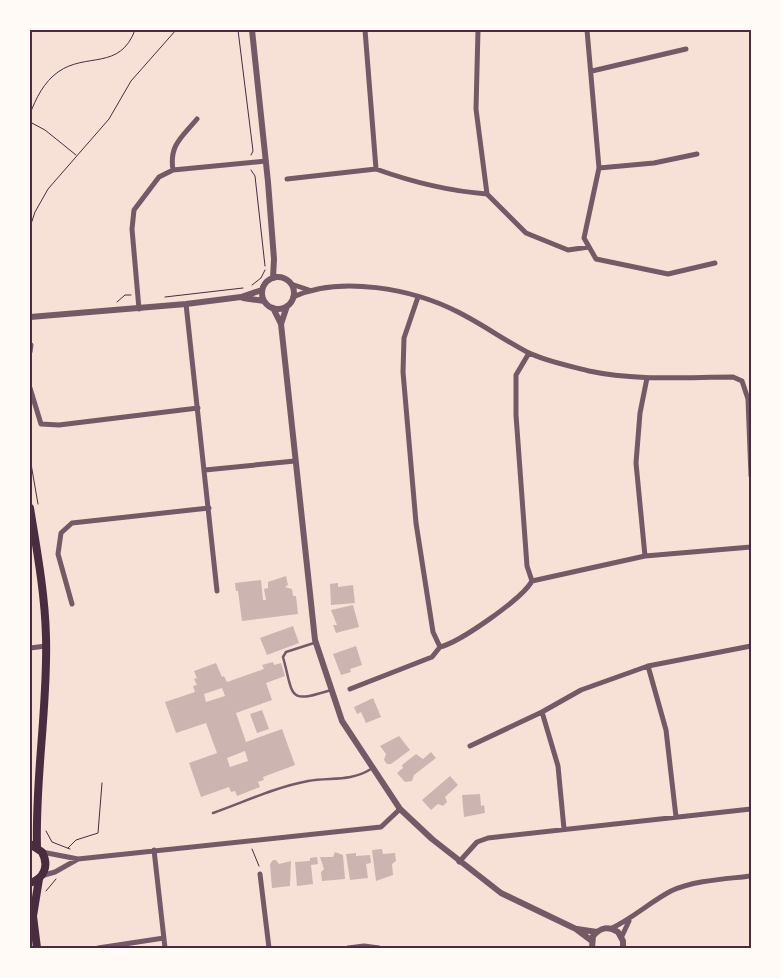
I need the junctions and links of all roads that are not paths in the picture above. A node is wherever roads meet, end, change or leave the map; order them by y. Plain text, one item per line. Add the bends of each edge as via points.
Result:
1 (252, 30) edge
2 (365, 30) edge
3 (478, 30) edge
4 (587, 30) edge
5 (686, 49) dead end
6 (592, 70) junction
7 (197, 119) dead end
8 (697, 154) dead end
9 (266, 161) junction
10 (599, 168) junction
11 (376, 169) junction
12 (173, 170) junction
13 (287, 179) dead end
14 (487, 194) junction
15 (589, 247) junction
16 (274, 259) junction
17 (715, 263) dead end
18 (282, 277) junction
19 (273, 278) junction
20 (291, 284) junction
21 (262, 290) junction
22 (308, 290) junction
23 (241, 297) junction
24 (418, 297) junction
25 (293, 298) junction
26 (264, 301) junction
27 (186, 304) junction
28 (286, 306) junction
29 (273, 308) junction
30 (139, 309) junction
31 (32, 318) edge
32 (281, 324) junction
33 (31, 345) dead end
34 (30, 352) edge
35 (529, 353) junction
36 (647, 378) junction
37 (30, 388) edge
38 (198, 408) junction
39 (295, 461) junction
40 (205, 470) junction
41 (751, 476) edge
42 (30, 508) edge
43 (209, 508) junction
44 (751, 547) edge
45 (645, 556) junction
46 (532, 581) junction
47 (217, 591) dead end
48 (72, 604) dead end
49 (316, 642) junction
50 (46, 646) junction
51 (751, 646) edge
52 (440, 647) junction
53 (30, 648) edge
54 (648, 666) junction
55 (350, 689) dead end
56 (331, 690) junction
57 (542, 712) junction
58 (470, 746) dead end
59 (372, 768) junction
60 (400, 809) junction
61 (751, 809) edge
62 (213, 813) dead end
63 (676, 817) junction
64 (564, 828) junction
65 (36, 848) edge
66 (154, 850) junction
67 (78, 859) junction
68 (459, 862) junction
69 (260, 874) road end
70 (751, 876) edge
71 (40, 877) junction
72 (30, 882) edge
73 (629, 920) junction
74 (612, 928) junction
75 (576, 929) junction
76 (597, 932) junction
77 (164, 938) junction
78 (622, 942) edge
79 (592, 944) edge
80 (37, 948) edge
81 (98, 948) edge
82 (166, 948) edge
83 (269, 948) edge
84 (348, 948) edge
85 (379, 948) edge
86 (630, 948) edge

1 - 9 street
2 - 11 street
3 - 14 street via 476,109
4 - 6 street
5 - 6 street
6 - 10 street
7 - 12 street via 174,146 171,156
8 - 10 street via 654,163
9 - 12 street
9 - 16 street
10 - 15 street via 584,238
11 - 13 street
11 - 14 street via 407,180
12 - 30 street via 159,177 134,210 132,229
14 - 15 street via 526,233 568,250
15 - 17 street via 596,259 668,274
16 - 18 street
16 - 19 street
18 - 19 street
18 - 20 street
19 - 21 street via 264,284
20 - 22 street
20 - 25 street
21 - 23 street
21 - 26 street
22 - 24 street via 334,286 384,287
22 - 25 street
23 - 26 street
23 - 27 street
24 - 35 street via 457,311
24 - 52 street via 404,338 403,372 416,523 433,632
25 - 28 street
26 - 29 street
27 - 30 street
27 - 38 street
28 - 29 street
28 - 32 street
29 - 32 street
30 - 31 street
32 - 39 street
33 - 34 street
35 - 36 street via 590,371
35 - 46 street via 516,375 516,415 527,566
36 - 41 street via 734,377 742,382 748,399
36 - 45 street via 636,463
37 - 38 street via 41,424 59,425
38 - 40 street
39 - 40 street
39 - 49 street
40 - 43 street
42 - 50 main road
43 - 47 street
43 - 48 street via 72,524 61,532 58,554
44 - 45 street
45 - 46 street
46 - 52 street via 528,589 490,618 451,644
49 - 56 street
49 - 56 lane via 286,652 283,657 293,693 298,698 306,698
50 - 53 street
50 - 65 main road
51 - 54 street
52 - 55 street via 432,657
54 - 57 street via 581,690
54 - 63 street via 666,730
56 - 59 street via 342,721
57 - 58 street
57 - 64 street via 558,766
59 - 60 street
59 - 62 lane via 345,780 298,784
60 - 66 street via 381,827
60 - 68 street
61 - 63 street
63 - 64 street
64 - 68 street via 488,838 477,842
65 - 67 street
65 - 71 main road via 46,865
66 - 67 street
66 - 77 street
67 - 71 street
68 - 75 street via 502,893
69 - 83 street
70 - 73 street via 712,880 673,890
71 - 72 main road
71 - 80 main road via 33,916
73 - 74 street
73 - 78 street
74 - 76 street
74 - 78 street
75 - 76 street
75 - 79 street
76 - 79 street
77 - 81 street
77 - 82 street
78 - 86 street
84 - 85 street

